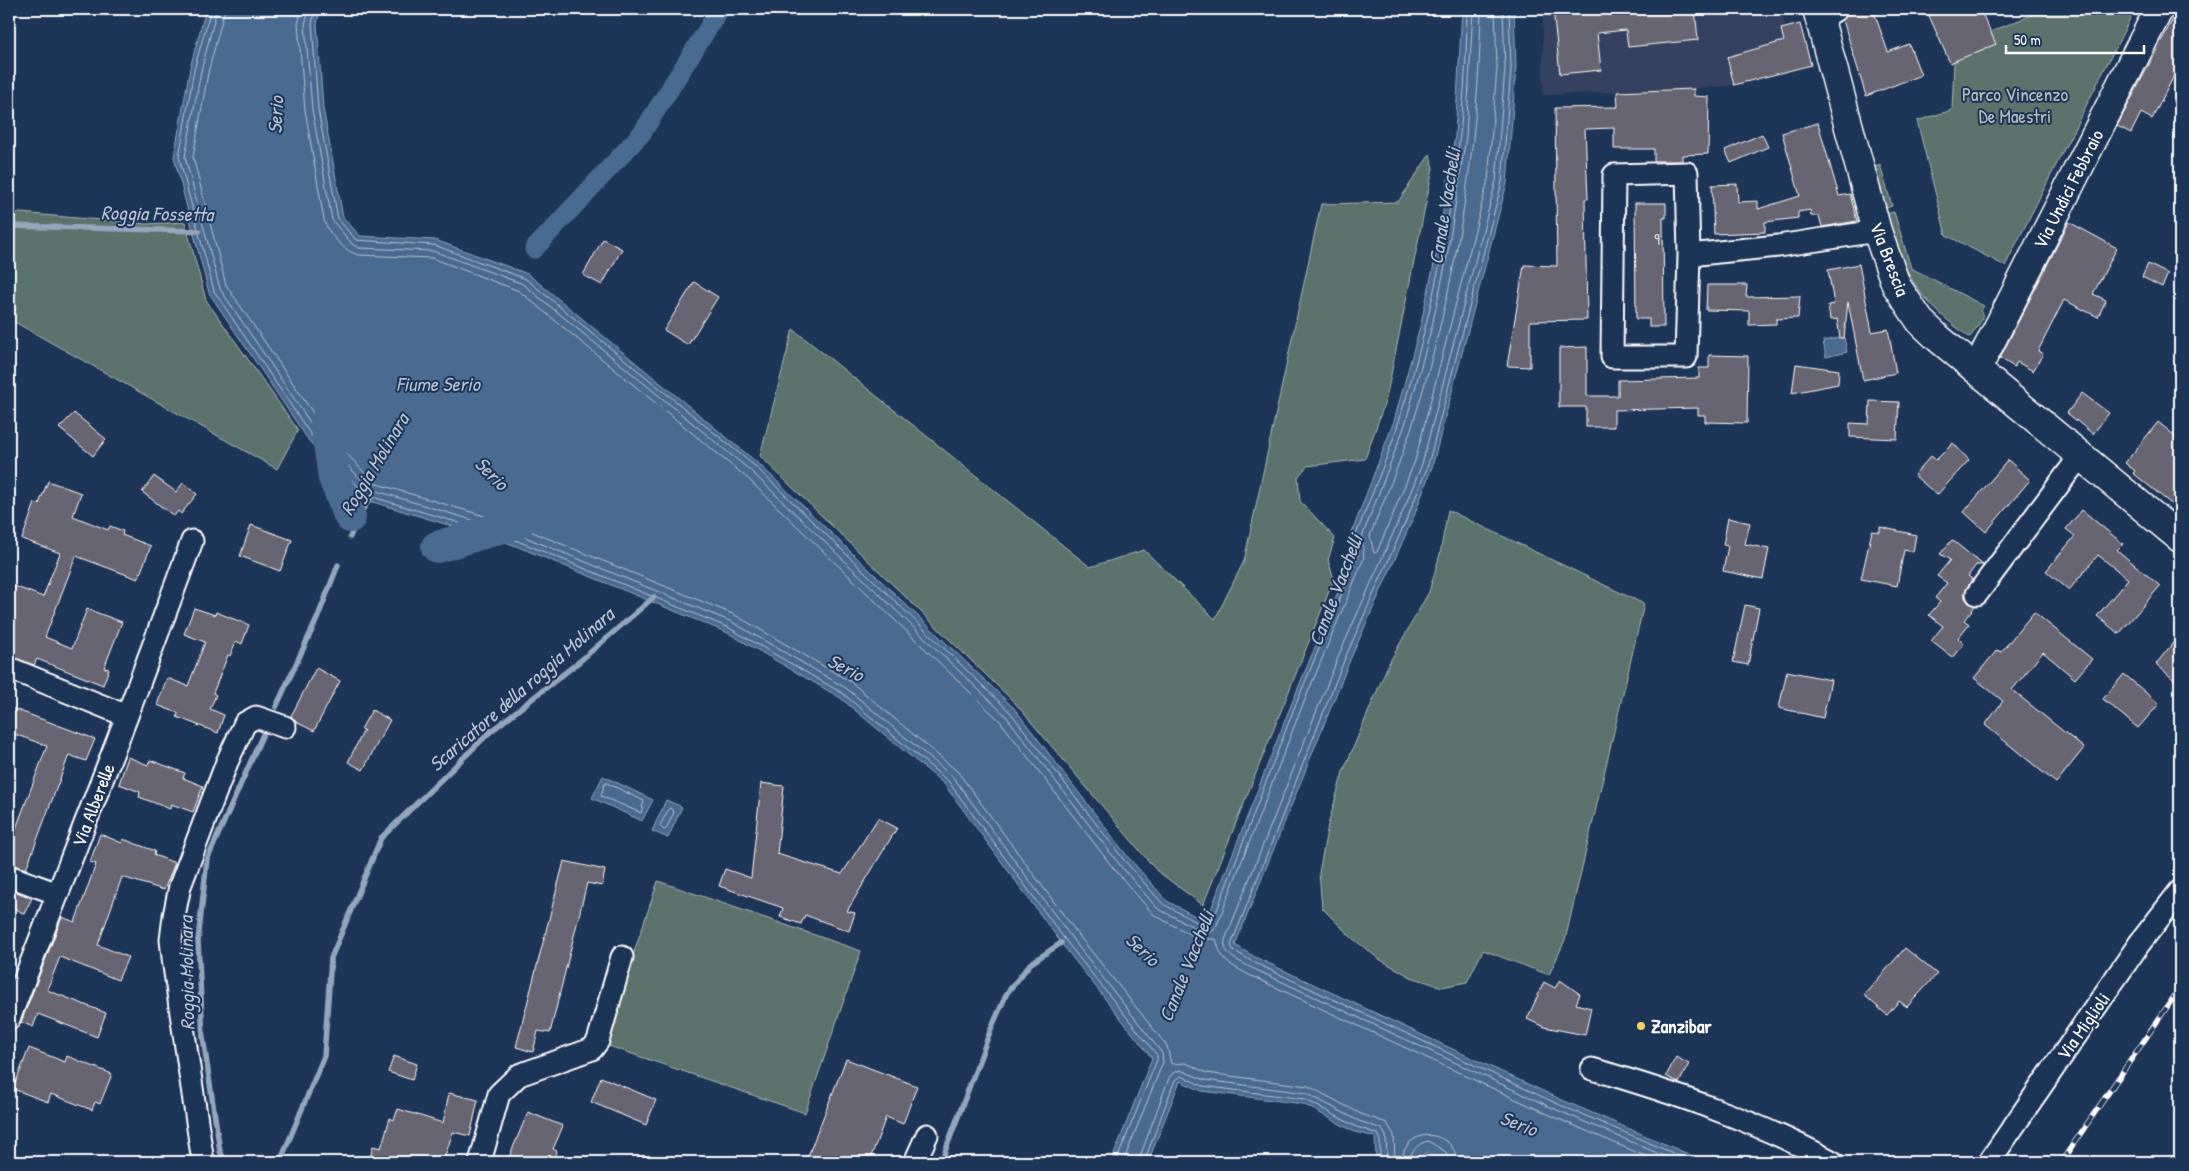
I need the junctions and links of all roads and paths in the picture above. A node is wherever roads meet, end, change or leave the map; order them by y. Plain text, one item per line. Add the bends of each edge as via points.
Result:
1 (2159, 9) edge
2 (1824, 13) edge
3 (1877, 230) junction
4 (1688, 256) junction
5 (1977, 369) junction
6 (2081, 455) junction
7 (2180, 538) edge
8 (192, 541) dead end
9 (1977, 594) dead end
10 (9, 668) edge
11 (128, 716) junction
12 (285, 727) dead end
13 (9, 876) edge
14 (2180, 891) edge
15 (58, 894) junction
16 (622, 957) dead end
17 (9, 1019) edge
18 (1592, 1069) dead end
19 (928, 1135) dead end
20 (203, 1162) edge
21 (480, 1162) edge
22 (915, 1162) edge
23 (1832, 1162) edge
24 (1989, 1162) edge

1 - 5 street, Via Undici Febbraio
2 - 3 street, Via Brescia
3 - 4 street
3 - 5 street, Via Brescia via 1896,285 1907,304 1938,338
4 - 4 street via 1687,173 1614,174 1612,356 1686,357
5 - 6 street, Via Brescia
6 - 7 street, Via Brescia
6 - 9 street
8 - 11 street, Via Alberelle
10 - 11 street
11 - 15 street, Via Alberelle
12 - 20 street via 256,717 244,723 226,762 180,886 171,940
13 - 15 street
14 - 24 street, Via Miglioli
15 - 17 street, Via Alberelle
16 - 21 street via 598,1041 592,1049 519,1075 499,1094
18 - 23 street via 1670,1091 1785,1136
19 - 22 street

